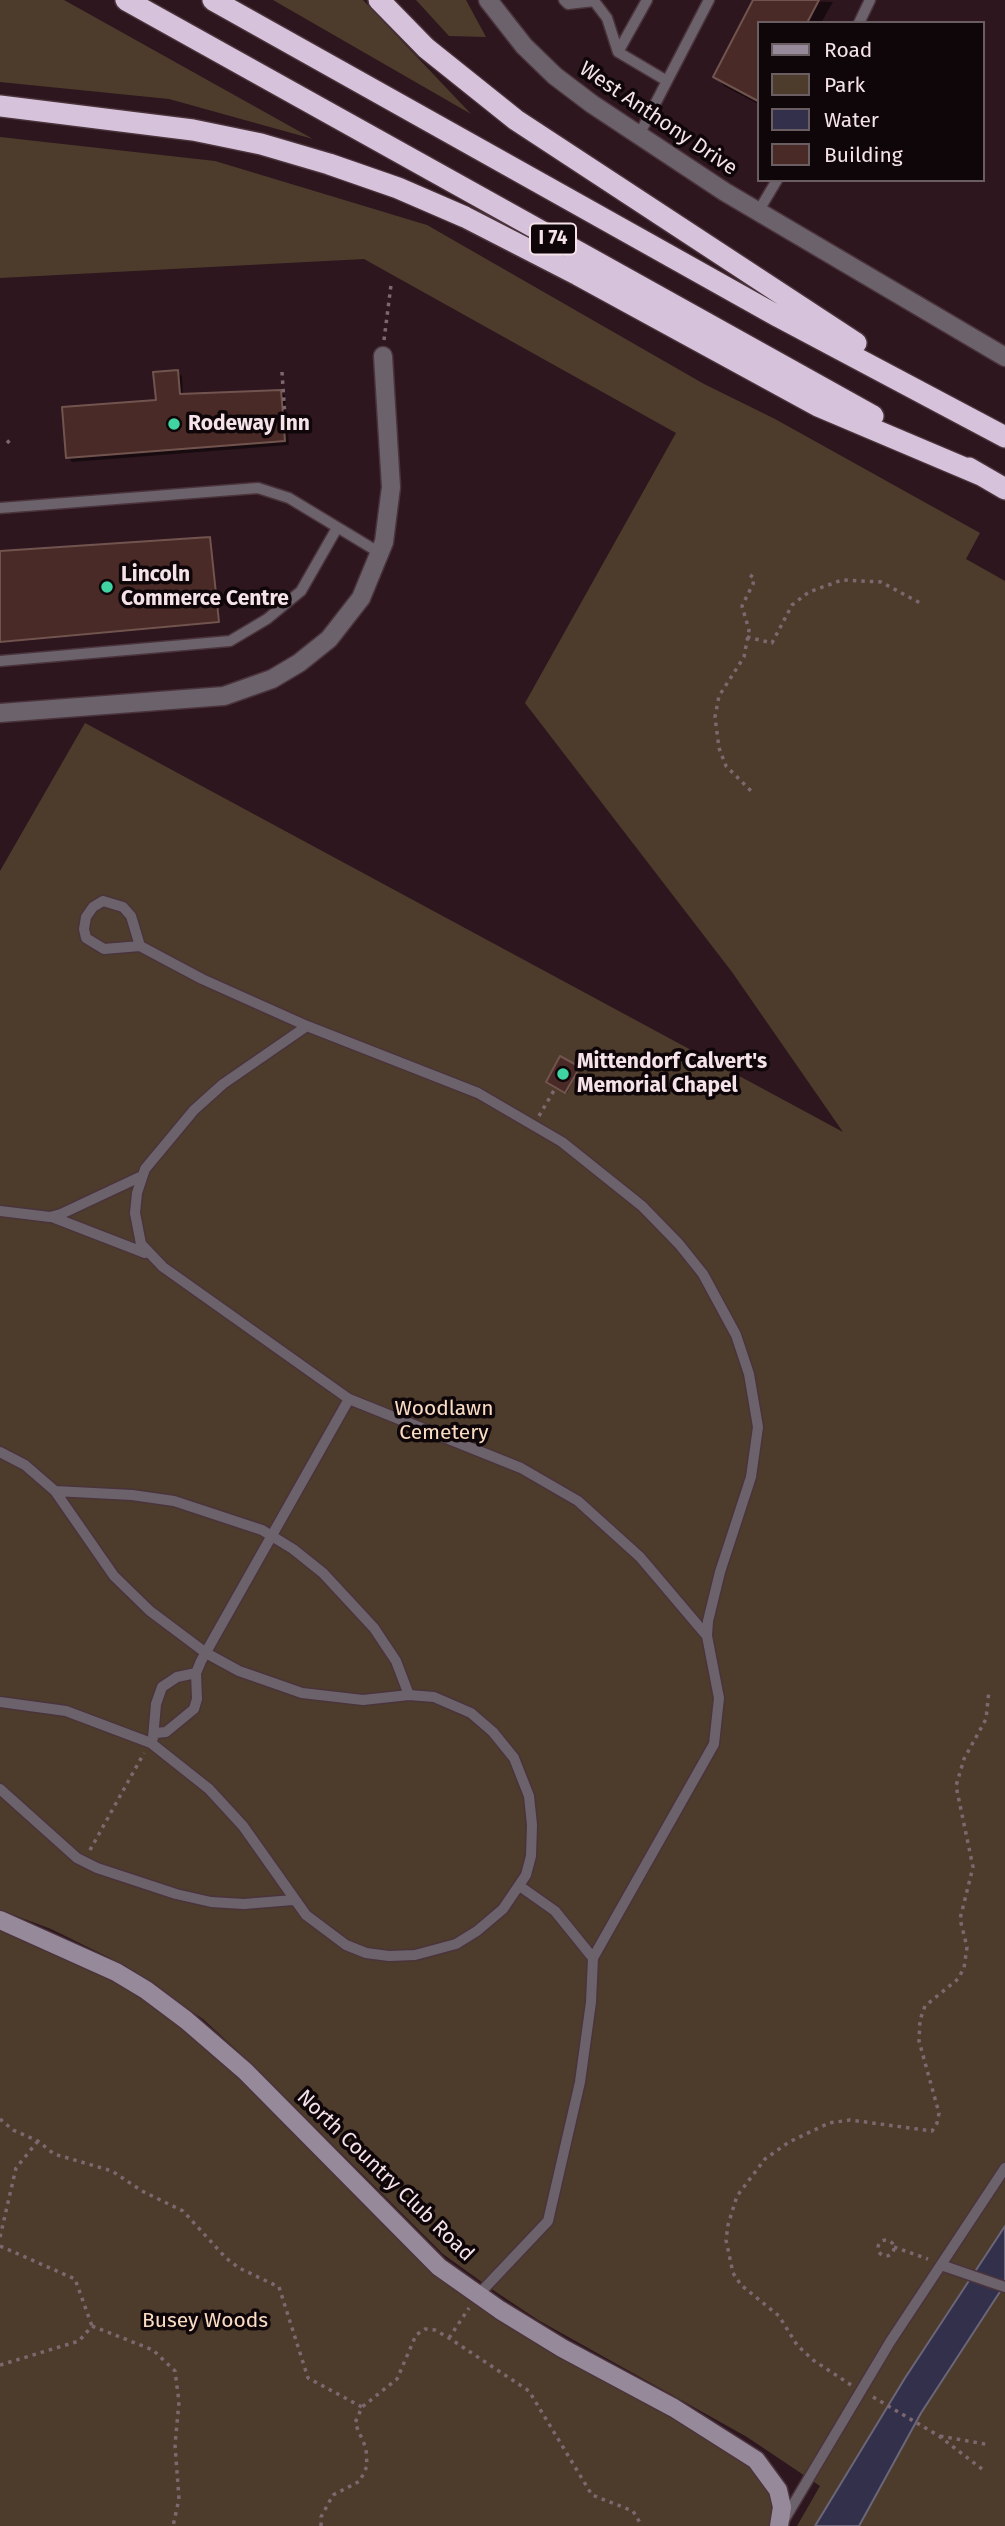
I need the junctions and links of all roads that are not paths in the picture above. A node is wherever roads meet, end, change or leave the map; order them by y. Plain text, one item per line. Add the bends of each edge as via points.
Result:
1 (126, 0) edge
2 (213, 0) edge
3 (379, 0) edge
4 (488, 0) edge
5 (564, 0) edge
6 (647, 0) edge
7 (709, 0) edge
8 (870, 0) edge
9 (594, 1) edge
10 (860, 21) edge
11 (618, 52) junction
12 (667, 81) junction
13 (0, 106) edge
14 (639, 135) junction
15 (776, 182) edge
16 (758, 212) junction
17 (383, 356) road end
18 (1005, 356) edge
19 (942, 402) junction
20 (1005, 437) edge
21 (981, 475) junction
22 (1005, 489) edge
23 (0, 508) edge
24 (337, 528) junction
25 (380, 553) junction
26 (0, 661) edge
27 (0, 713) edge
28 (140, 946) junction
29 (307, 1026) junction
30 (142, 1176) junction
31 (0, 1211) edge
32 (50, 1217) junction
33 (149, 1255) junction
34 (349, 1399) junction
35 (0, 1452) edge
36 (55, 1491) junction
37 (272, 1535) junction
38 (707, 1636) junction
39 (206, 1653) junction
40 (196, 1673) junction
41 (409, 1695) junction
42 (0, 1702) edge
43 (154, 1738) junction
44 (0, 1789) edge
45 (521, 1887) junction
46 (293, 1900) junction
47 (0, 1920) edge
48 (593, 1958) junction
49 (1005, 2168) edge
50 (941, 2265) junction
51 (1005, 2287) edge
52 (478, 2294) junction
53 (780, 2526) edge

1 - 21 highway, I 74
2 - 19 highway, I 74 via 779,317
3 - 19 highway via 444,64 516,120
4 - 14 street, West Anthony Drive via 555,76
5 - 9 lane via 568,4
6 - 11 lane
7 - 12 lane
8 - 10 lane
9 - 11 lane via 607,18
11 - 12 lane
12 - 14 lane
13 - 21 highway via 193,130 261,144 398,188 578,275 818,406
14 - 16 street, West Anthony Drive
15 - 16 lane
16 - 18 street, West Anthony Drive
17 - 25 street via 391,488
19 - 20 highway, I 74
21 - 22 highway, I 74
23 - 24 lane via 258,488 289,498
24 - 25 lane
24 - 26 lane via 301,591 230,641
25 - 27 street via 361,598 329,639 299,663 249,689 174,702
28 - 28 lane via 137,930 122,907 103,901 86,917 84,929 93,945 116,949
28 - 29 lane
29 - 30 lane via 223,1084 177,1129
29 - 38 lane via 465,1088 534,1124 603,1172 679,1244 717,1296 749,1374 758,1427 756,1451 720,1572
30 - 32 lane
30 - 33 lane via 135,1213 137,1237
31 - 32 lane
32 - 33 lane
33 - 34 lane
34 - 37 lane
34 - 38 lane via 521,1468 579,1501 640,1558
35 - 36 lane via 25,1465
36 - 37 lane via 174,1501
36 - 39 lane via 114,1576 150,1611
37 - 39 lane
37 - 41 lane via 352,1601 397,1661
38 - 48 lane via 719,1698 714,1744
39 - 40 lane
39 - 41 lane via 239,1671 302,1693 363,1700
40 - 43 lane via 194,1709
40 - 43 lane via 177,1677 162,1687
41 - 45 lane via 434,1697 471,1713 514,1758 529,1796 532,1825 531,1856
42 - 43 lane via 66,1711
43 - 46 lane via 243,1826
44 - 46 lane via 78,1858 97,1868 211,1902
45 - 46 lane via 477,1931 456,1944 415,1955 388,1956 346,1945
45 - 48 lane via 555,1910
47 - 52 street, North Country Club Road via 116,1972 186,2020 245,2071 439,2266
48 - 52 lane via 580,2082 554,2204 538,2235
49 - 50 lane
50 - 51 lane
50 - 53 lane
52 - 53 street, North Country Club Road via 756,2460 778,2490

